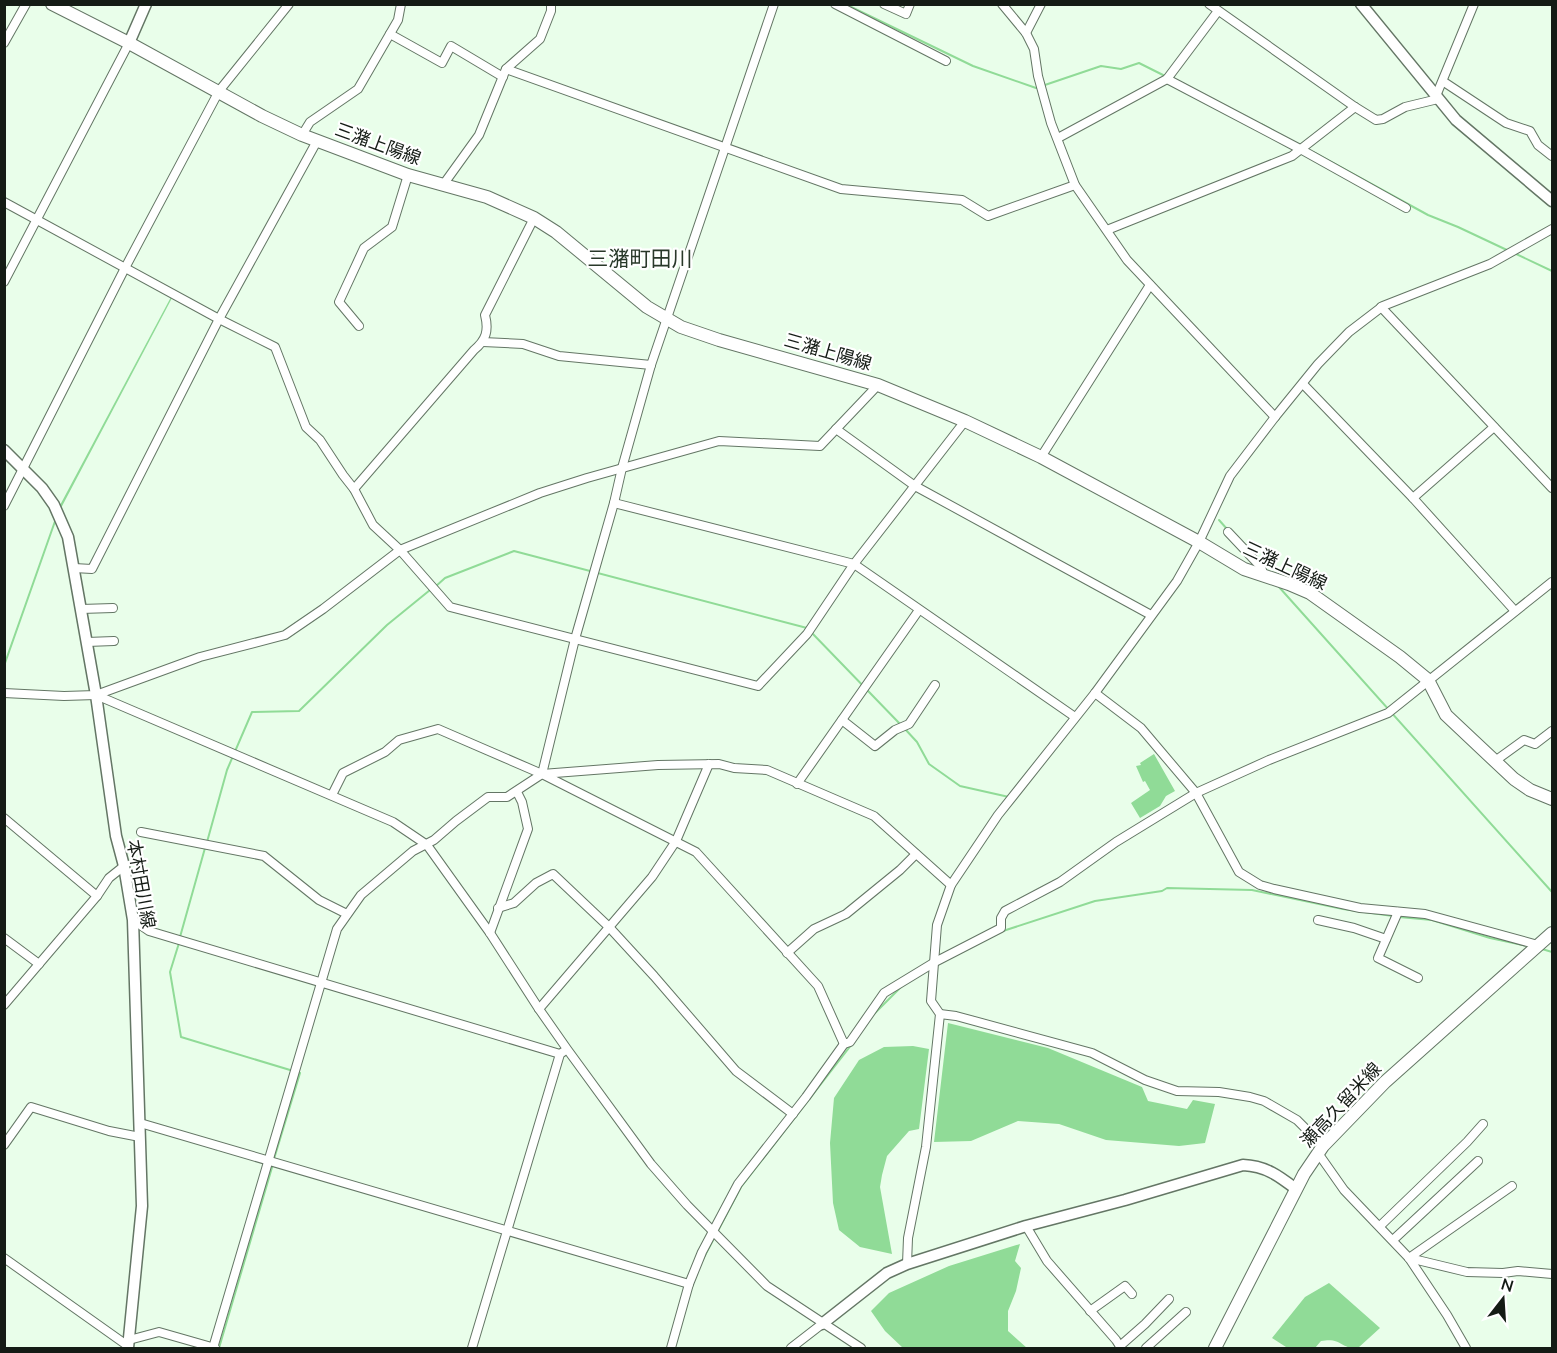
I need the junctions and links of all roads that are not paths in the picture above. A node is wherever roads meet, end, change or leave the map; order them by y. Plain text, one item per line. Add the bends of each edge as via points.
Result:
1 (26, 4) edge
2 (52, 4) edge
3 (146, 4) edge
4 (289, 4) edge
5 (400, 4) edge
6 (551, 4) edge
7 (774, 4) edge
8 (835, 4) edge
9 (884, 4) edge
10 (910, 4) edge
11 (1002, 4) edge
12 (1041, 4) edge
13 (1209, 4) edge
14 (1361, 4) edge
15 (1474, 4) edge
16 (1218, 11) junction
17 (1026, 33) junction
18 (390, 34) junction
19 (4, 43) edge
20 (129, 43) junction
21 (946, 61) dead end
22 (504, 73) junction
23 (1167, 79) junction
24 (1443, 82) junction
25 (219, 92) junction
26 (1437, 98) junction
27 (1355, 107) junction
28 (302, 135) junction
29 (1058, 138) junction
30 (317, 141) junction
31 (726, 148) junction
32 (1302, 150) junction
33 (1552, 156) edge
34 (408, 175) junction
35 (443, 185) junction
36 (1075, 185) junction
37 (1552, 201) edge
38 (4, 202) edge
39 (1406, 208) dead end
40 (534, 218) junction
41 (38, 220) junction
42 (1552, 229) edge
43 (1107, 230) junction
44 (125, 268) junction
45 (4, 282) edge
46 (1150, 285) junction
47 (1381, 307) junction
48 (219, 319) junction
49 (667, 320) junction
50 (359, 326) dead end
51 (483, 342) junction
52 (651, 365) junction
53 (1303, 384) junction
54 (878, 385) junction
55 (1275, 417) junction
56 (965, 421) junction
57 (1494, 427) junction
58 (836, 429) junction
59 (4, 450) edge
60 (1041, 457) junction
61 (24, 468) junction
62 (622, 468) junction
63 (915, 486) junction
64 (1552, 488) edge
65 (354, 489) junction
66 (1413, 498) junction
67 (614, 502) junction
68 (4, 506) edge
69 (1228, 532) dead end
70 (1198, 542) junction
71 (400, 550) junction
72 (854, 564) junction
73 (74, 568) junction
74 (1264, 576) junction
75 (1552, 582) edge
76 (113, 608) dead end
77 (81, 609) junction
78 (919, 610) junction
79 (1515, 611) junction
80 (1151, 615) junction
81 (575, 639) junction
82 (114, 641) dead end
83 (87, 642) junction
84 (1428, 680) junction
85 (935, 685) dead end
86 (4, 693) edge
87 (1095, 693) junction
88 (96, 695) junction
89 (1075, 717) junction
90 (842, 720) junction
91 (1552, 731) edge
92 (1496, 761) junction
93 (709, 764) junction
94 (542, 774) junction
95 (797, 784) junction
96 (517, 792) junction
97 (1196, 794) junction
98 (332, 795) junction
99 (1552, 799) edge
100 (4, 819) edge
101 (141, 832) dead end
102 (676, 841) junction
103 (427, 845) junction
104 (916, 854) junction
105 (124, 866) junction
106 (951, 885) junction
107 (97, 896) junction
108 (498, 908) junction
109 (1398, 912) junction
110 (347, 914) junction
111 (133, 920) junction
112 (1318, 920) dead end
113 (609, 927) junction
114 (490, 933) junction
115 (1552, 933) edge
116 (4, 938) edge
117 (1386, 939) junction
118 (1538, 945) junction
119 (787, 953) junction
120 (934, 962) junction
121 (39, 964) junction
122 (1418, 978) dead end
123 (321, 982) junction
124 (4, 1005) edge
125 (539, 1009) junction
126 (940, 1014) junction
127 (844, 1044) junction
128 (564, 1052) junction
129 (793, 1114) junction
130 (140, 1123) junction
131 (1483, 1124) dead end
132 (140, 1137) junction
133 (4, 1145) edge
134 (1321, 1149) junction
135 (270, 1160) junction
136 (1478, 1161) dead end
137 (1512, 1186) dead end
138 (1296, 1190) junction
139 (1026, 1226) junction
140 (1380, 1226) junction
141 (507, 1231) junction
142 (713, 1232) junction
143 (1393, 1240) junction
144 (4, 1258) edge
145 (1409, 1258) junction
146 (906, 1264) junction
147 (1552, 1274) edge
148 (689, 1284) junction
149 (1132, 1294) dead end
150 (1169, 1299) dead end
151 (1090, 1311) junction
152 (1186, 1312) dead end
153 (822, 1324) junction
154 (128, 1345) edge
155 (1121, 1347) edge
156 (214, 1348) edge
157 (472, 1348) edge
158 (671, 1348) edge
159 (791, 1348) edge
160 (861, 1348) edge
161 (1146, 1348) edge
162 (1215, 1348) edge
163 (1466, 1348) edge

1 - 19 street
2 - 20 main road, 三潴上陽線
3 - 20 main road
4 - 25 street
5 - 18 street via 398,20
6 - 22 street via 540,39
7 - 31 street
8 - 21 street
9 - 10 street via 906,14
11 - 17 street
12 - 17 street
13 - 16 street
14 - 26 main road
15 - 24 street
16 - 23 street
16 - 27 street
17 - 29 street
18 - 22 street via 442,63 452,46
18 - 28 street via 358,89 310,122
20 - 25 main road, 三潴上陽線
20 - 41 street
22 - 31 street
22 - 35 street via 479,135
23 - 29 street
23 - 32 street
24 - 26 street
24 - 33 street via 1506,123 1530,131 1538,145
25 - 28 main road, 三潴上陽線
25 - 44 street
26 - 27 street via 1377,120
26 - 37 main road via 1472,135
27 - 32 street
28 - 30 main road, 三潴上陽線
29 - 36 street
30 - 34 main road, 三潴上陽線
30 - 48 street
31 - 36 street via 841,189 962,200 988,216
31 - 49 street
32 - 39 street
32 - 43 street
34 - 35 main road, 三潴上陽線
34 - 50 street via 392,227 364,248 339,302
35 - 40 main road, 三潴上陽線 via 487,197
36 - 43 street
38 - 41 street
40 - 49 main road, 三潴上陽線
40 - 51 street via 485,315 488,328
41 - 44 street
41 - 45 street
42 - 47 street via 1490,264
43 - 46 street
44 - 48 street
44 - 61 street
46 - 55 street
46 - 60 street
47 - 53 street via 1349,332
47 - 57 street
48 - 65 street via 275,347 306,428 320,440
48 - 73 street via 92,569
49 - 52 street
49 - 54 main road, 三潴上陽線 via 719,340
51 - 52 street via 523,344 559,356
51 - 65 street
52 - 62 street
53 - 55 street
53 - 66 street
54 - 56 main road, 三潴上陽線
54 - 58 street
55 - 70 street via 1230,476
56 - 60 main road, 三潴上陽線
56 - 63 street
57 - 64 street
57 - 66 street
58 - 62 street via 820,446 719,441
58 - 63 street
59 - 61 main road, 本村田川線
60 - 70 main road, 三潴上陽線
61 - 68 street
61 - 73 main road, 本村田川線 via 54,505 68,537
62 - 67 street
62 - 71 street via 540,493
63 - 72 street
63 - 80 street
65 - 71 street via 373,525
66 - 79 street
67 - 72 street
67 - 81 street
69 - 74 street via 1261,567
70 - 74 main road, 三潴上陽線
70 - 80 street via 1177,582
71 - 81 street via 450,607
71 - 88 street via 285,635 200,657
72 - 78 street
72 - 81 street via 807,634 758,686
73 - 77 main road, 本村田川線
74 - 84 main road, 三潴上陽線 via 1310,593
75 - 79 street
76 - 77 street
77 - 83 main road, 本村田川線
78 - 89 street
78 - 90 street
79 - 84 street
80 - 87 street
81 - 94 street
82 - 83 street
83 - 88 main road, 本村田川線
84 - 92 main road, 三潴上陽線 via 1446,715
84 - 97 street via 1388,713
85 - 90 street via 909,723 874,746
86 - 88 street
87 - 89 street
87 - 97 street via 1141,728
88 - 98 street
88 - 105 main road, 本村田川線 via 116,836
89 - 106 street via 998,815
90 - 95 street
91 - 92 street via 1535,744 1524,740
92 - 99 main road, 三潴上陽線 via 1530,790
93 - 94 street
93 - 95 street via 767,770
93 - 102 street
94 - 96 street
94 - 98 street via 438,729 399,741 343,773
94 - 102 street
95 - 104 street via 874,816
96 - 103 street via 507,797 488,797
96 - 108 street via 528,829
97 - 109 street via 1239,872 1274,889
97 - 120 street via 1116,842 1060,882 1005,911 1001,928
98 - 103 street via 393,822
100 - 107 street
101 - 110 street via 264,856 319,900
102 - 113 street via 652,877
102 - 119 street via 696,852
103 - 110 street via 413,851 361,895
103 - 114 street
104 - 106 street
104 - 119 street via 846,914 814,928
105 - 107 street via 109,878
105 - 111 main road, 本村田川線
106 - 120 street via 937,925
107 - 121 street
108 - 113 street via 514,903 553,874
108 - 114 street
109 - 117 street
109 - 118 street via 1425,914
110 - 123 street via 338,929
111 - 123 street via 149,931
111 - 130 main road, 本村田川線
112 - 117 street
113 - 125 street
113 - 129 street via 736,1071
114 - 125 street
115 - 118 main road, 瀬高久留米線
116 - 121 street
117 - 122 street via 1378,958
118 - 134 main road, 瀬高久留米線 via 1385,1082
119 - 127 street via 818,986
120 - 126 street via 931,1000
120 - 127 street via 884,993 850,1042
121 - 124 street
123 - 128 street
123 - 135 street
125 - 128 street
126 - 134 street via 1092,1053 1144,1080 1177,1091 1220,1092 1264,1101 1297,1120
126 - 146 street via 927,1147
127 - 129 street
128 - 141 street
128 - 142 street via 651,1164
129 - 142 street via 738,1184
130 - 132 main road, 本村田川線
130 - 135 street
131 - 140 street
132 - 133 street via 31,1107
132 - 154 main road, 本村田川線 via 142,1206
134 - 138 main road, 瀬高久留米線
134 - 140 street via 1344,1190
135 - 141 street
135 - 156 street
136 - 143 street
137 - 145 street
138 - 139 main road via 1271,1171 1243,1165
138 - 162 main road, 瀬高久留米線
139 - 146 main road
139 - 151 street via 1047,1261
140 - 143 street
141 - 148 street
141 - 157 street
142 - 148 street
142 - 153 street via 767,1286
143 - 145 street
144 - 154 street
145 - 147 street via 1467,1272
145 - 163 street
146 - 153 main road via 887,1273
148 - 158 street
149 - 151 street via 1125,1286
150 - 155 street
151 - 155 street
152 - 161 street
153 - 159 street
153 - 160 street
154 - 156 street via 159,1332

